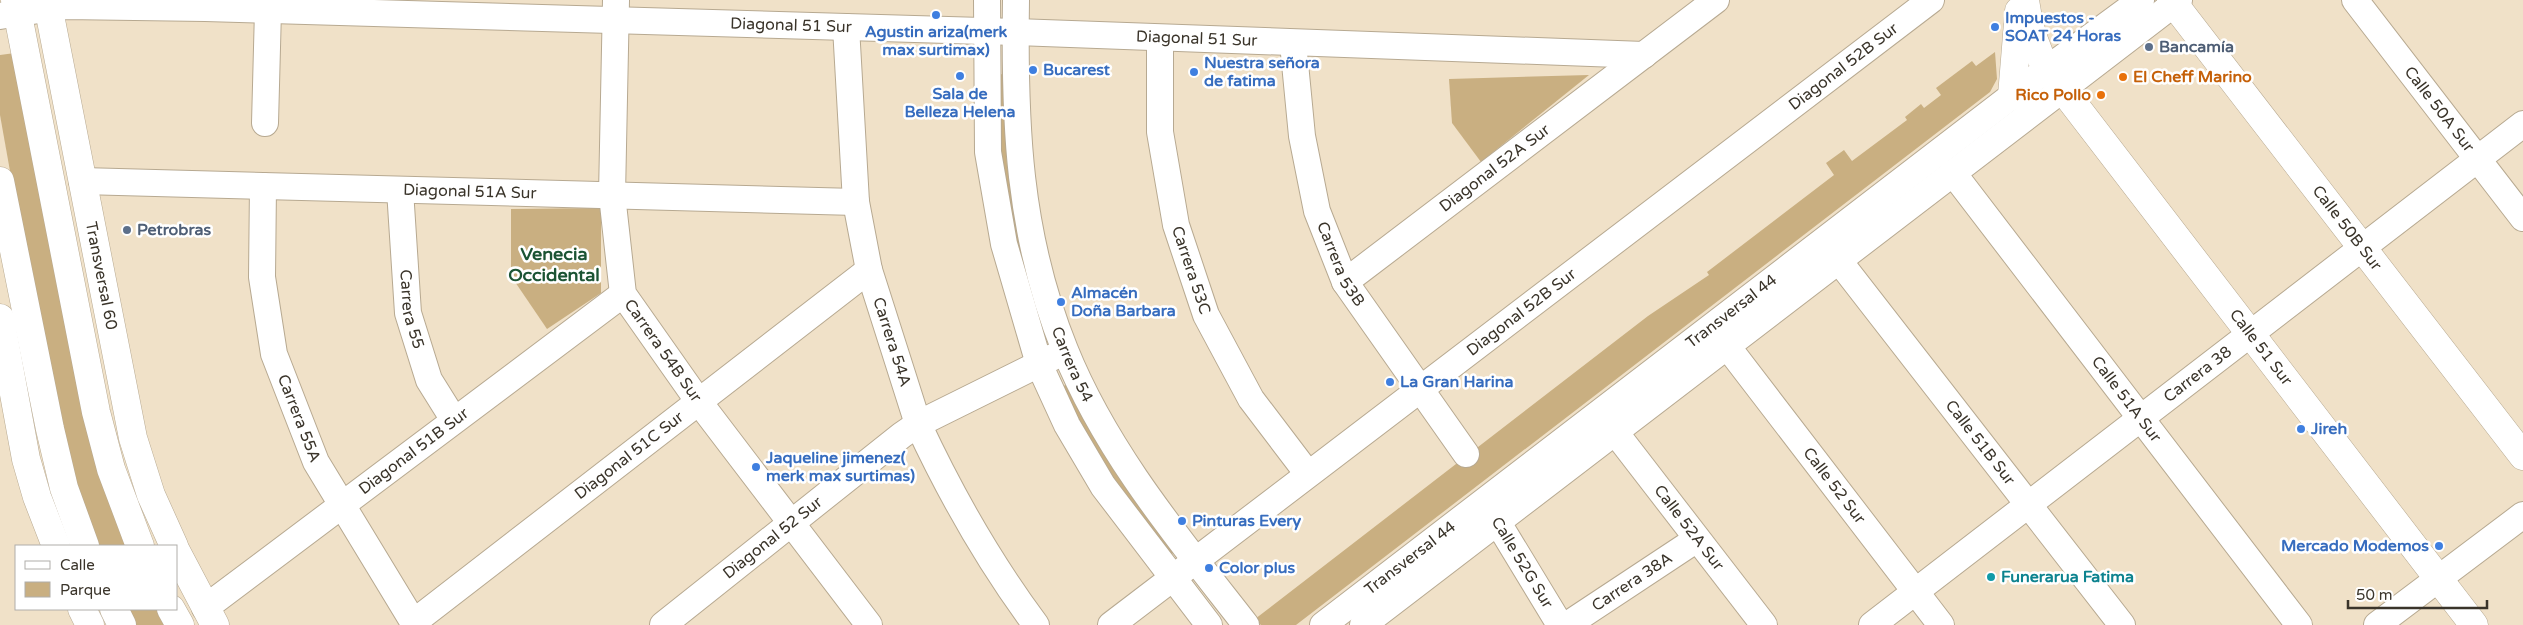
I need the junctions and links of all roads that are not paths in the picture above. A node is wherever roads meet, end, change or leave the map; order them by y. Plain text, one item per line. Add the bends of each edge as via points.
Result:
1 (987, 0) edge
2 (1016, 0) edge
3 (1716, 0) edge
4 (1931, 0) edge
5 (2020, 0) edge
6 (2025, 0) edge
7 (2141, 0) edge
8 (2355, 0) edge
9 (2175, 1) edge
10 (47, 4) edge
11 (479, 8) edge
12 (11, 10) edge
13 (268, 10) junction
14 (616, 10) edge
15 (846, 28) junction
16 (986, 32) junction
17 (1016, 32) junction
18 (1160, 38) junction
19 (1293, 42) junction
20 (1644, 55) junction
21 (2055, 79) junction
22 (2012, 96) junction
23 (265, 122) dead end
24 (2523, 124) edge
25 (2478, 159) junction
26 (80, 169) junction
27 (1952, 173) junction
28 (0, 181) edge
29 (264, 186) junction
30 (50, 188) junction
31 (400, 190) junction
32 (612, 195) junction
33 (856, 202) junction
34 (2523, 218) edge
35 (2363, 247) junction
36 (1839, 261) junction
37 (869, 270) junction
38 (1345, 282) junction
39 (623, 294) junction
40 (0, 318) edge
41 (2251, 334) junction
42 (1727, 346) junction
43 (1065, 351) junction
44 (1039, 364) junction
45 (4, 366) edge
46 (1419, 390) junction
47 (699, 402) junction
48 (2141, 418) junction
49 (454, 420) junction
50 (918, 424) junction
51 (1615, 432) junction
52 (1466, 454) dead end
53 (2523, 456) edge
54 (1308, 474) junction
55 (342, 505) junction
56 (2029, 505) junction
57 (1491, 511) junction
58 (2523, 515) edge
59 (792, 524) junction
60 (1697, 539) junction
61 (56, 545) edge
62 (85, 545) edge
63 (140, 545) edge
64 (174, 545) edge
65 (178, 555) edge
66 (1195, 560) junction
67 (1172, 578) junction
68 (2439, 578) junction
69 (1916, 592) junction
70 (82, 610) edge
71 (114, 610) edge
72 (172, 610) edge
73 (210, 617) edge
74 (1378, 620) edge
75 (414, 624) edge
76 (90, 625) edge
77 (122, 625) edge
78 (180, 625) edge
79 (663, 625) edge
80 (869, 625) edge
81 (1036, 625) edge
82 (1111, 625) edge
83 (1209, 625) edge
84 (1246, 625) edge
85 (1323, 625) edge
86 (1560, 625) edge
87 (1567, 625) edge
88 (1764, 625) edge
89 (1872, 625) edge
90 (1941, 625) edge
91 (2122, 625) edge
92 (2299, 625) edge
93 (2378, 625) edge
94 (2474, 625) edge

1 - 16 street, Carrera 54
2 - 17 street, Carrera 54
3 - 20 street
4 - 46 street, Diagonal 52B Sur
5 - 22 main road
6 - 21 main road, Calle 51 Sur via 2030,31 2039,54
7 - 21 street, Transversal 44
8 - 25 street, Calle 50A Sur
9 - 21 street, Transversal 44
9 - 35 main road, Calle 50B Sur
10 - 12 street, Diagonal 51 Sur
10 - 13 street, Diagonal 51 Sur
10 - 26 main road, Transversal 60
11 - 13 street, Diagonal 51 Sur
11 - 14 street, Diagonal 51 Sur
12 - 30 main road, Transversal 60
13 - 23 street
14 - 15 street, Diagonal 51 Sur
14 - 32 street, Carrera 54B Sur
15 - 16 street, Diagonal 51 Sur
15 - 33 street, Carrera 54A
16 - 17 street, Diagonal 51 Sur
16 - 44 street, Carrera 54 via 988,152 995,199 1004,244
17 - 18 street, Diagonal 51 Sur
17 - 43 street, Carrera 54 via 1022,191 1034,248
18 - 19 street, Diagonal 51 Sur
18 - 54 street, Carrera 53C via 1160,132 1176,226 1206,315 1251,399
19 - 20 street, Diagonal 51 Sur
19 - 38 street, Carrera 53B via 1302,136 1317,211
20 - 38 street, Diagonal 52A Sur
21 - 22 street, Transversal 44
21 - 27 street, Transversal 44
21 - 41 main road, Calle 51 Sur
22 - 57 street, Transversal 44
24 - 25 street, Carrera 38
25 - 34 street, Calle 50A Sur
25 - 35 street, Carrera 38
26 - 29 street, Diagonal 51A Sur
26 - 30 main road
26 - 64 main road, Transversal 60 via 133,438 151,495
27 - 36 street, Transversal 44
27 - 48 street, Calle 51A Sur
28 - 62 main road via 50,429 64,488
29 - 31 street, Diagonal 51A Sur
29 - 55 street, Carrera 55A via 262,277 274,354 316,462
30 - 63 main road, Transversal 60 via 110,470
31 - 32 street, Diagonal 51A Sur
31 - 49 street, Carrera 55 via 408,313 429,380
32 - 33 street, Diagonal 51A Sur
32 - 39 street, Carrera 54B Sur
33 - 37 street, Carrera 54A
35 - 41 street, Carrera 38
35 - 53 main road, Calle 50B Sur
36 - 42 street, Transversal 44
36 - 56 street, Calle 51B Sur
37 - 47 street, Diagonal 51C Sur
37 - 50 street, Carrera 54A
38 - 46 street, Carrera 53B
39 - 47 street, Carrera 54B Sur
39 - 49 street, Diagonal 51B Sur
40 - 45 main road
41 - 48 street, Carrera 38
41 - 68 main road, Calle 51 Sur
42 - 51 street, Transversal 44
42 - 69 street, Calle 52 Sur
43 - 44 street, Diagonal 52 Sur
43 - 66 street, Carrera 54 via 1096,414 1131,472
44 - 50 street, Diagonal 52 Sur
44 - 67 street, Carrera 54 via 1067,426 1103,486
45 - 61 main road via 31,480
46 - 52 street, Carrera 53B
46 - 54 street, Diagonal 52B Sur
47 - 59 street, Carrera 54B Sur
47 - 75 street, Diagonal 51C Sur
48 - 56 street, Carrera 38
48 - 92 street, Calle 51A Sur
49 - 55 street, Diagonal 51B Sur
50 - 59 street, Diagonal 52 Sur
50 - 81 street, Carrera 54A via 960,509 1008,588
51 - 57 street, Transversal 44
51 - 60 street, Calle 52A Sur
54 - 66 street, Diagonal 52B Sur
55 - 73 street, Diagonal 51B Sur
55 - 75 street, Carrera 55A
56 - 69 street, Carrera 38
56 - 91 street, Calle 51B Sur
57 - 74 street, Transversal 44
57 - 85 street, Transversal 44
57 - 86 street, Calle 52G Sur
58 - 68 street
59 - 79 street, Diagonal 52 Sur
59 - 80 street, Carrera 54B Sur
60 - 87 street, Carrera 38A
60 - 88 street, Calle 52A Sur
65 - 73 main road
66 - 67 street, Diagonal 52B Sur
66 - 84 street, Carrera 54
67 - 82 street, Diagonal 52B Sur
67 - 83 street, Carrera 54
68 - 93 street
68 - 94 main road, Calle 51 Sur
69 - 89 street, Carrera 38
69 - 90 street, Calle 52 Sur
70 - 76 main road
71 - 77 main road
72 - 78 main road

